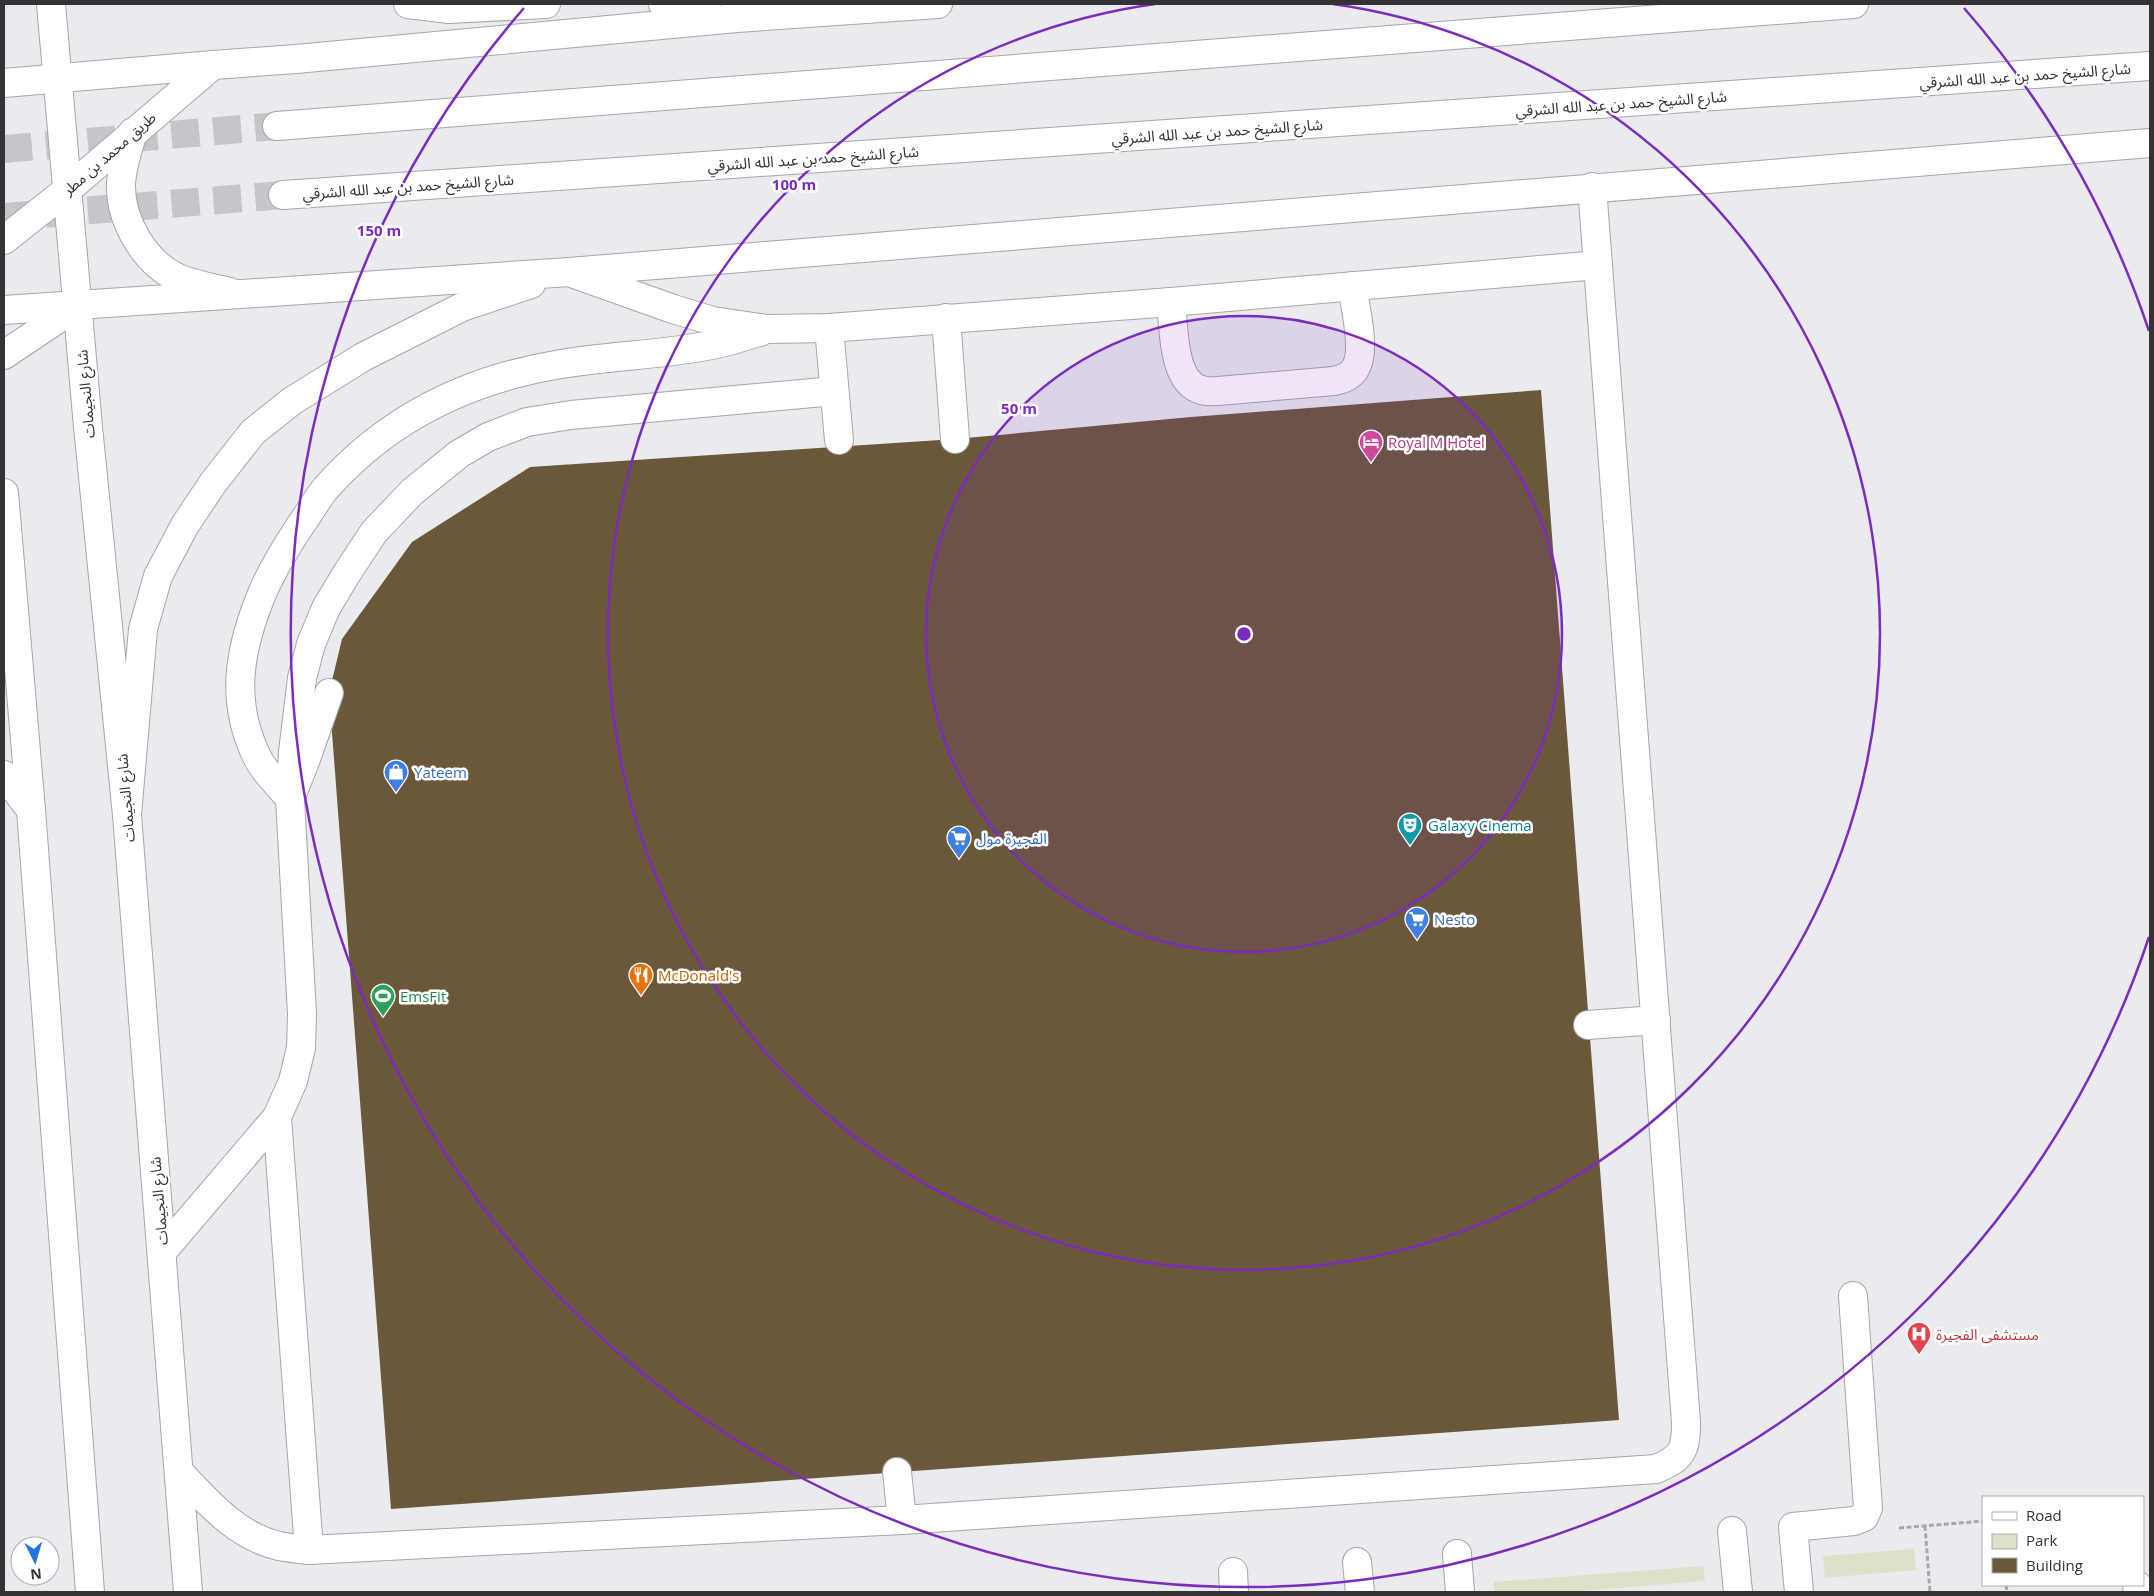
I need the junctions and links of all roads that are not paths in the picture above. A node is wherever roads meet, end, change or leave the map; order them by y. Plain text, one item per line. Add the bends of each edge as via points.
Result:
1 (51, 4) edge
2 (408, 4) edge
3 (546, 4) edge
4 (663, 4) edge
5 (938, 4) edge
6 (1854, 4) edge
7 (737, 18) junction
8 (213, 65) junction
9 (2150, 66) edge
10 (58, 78) junction
11 (4, 83) edge
12 (277, 126) tunnel mouth
13 (133, 132) junction
14 (2150, 143) edge
15 (1592, 187) junction
16 (67, 190) junction
17 (283, 195) tunnel mouth
18 (4, 240) edge
19 (1598, 265) junction
20 (569, 272) junction
21 (1352, 286) junction
22 (241, 294) junction
23 (1171, 302) junction
24 (78, 306) junction
25 (4, 310) edge
26 (946, 318) junction
27 (829, 328) junction
28 (767, 329) junction
29 (4, 355) edge
30 (834, 391) junction
31 (955, 439) dead end
32 (839, 440) dead end
33 (4, 493) edge
34 (329, 693) dead end
35 (4, 775) edge
36 (290, 799) junction
37 (32, 810) junction
38 (126, 815) junction
39 (1656, 1020) junction
40 (1588, 1025) dead end
41 (277, 1117) junction
42 (162, 1252) junction
43 (1853, 1296) dead end
44 (897, 1472) dead end
45 (180, 1473) junction
46 (902, 1520) junction
47 (1732, 1531) dead end
48 (309, 1550) junction
49 (1457, 1554) dead end
50 (1357, 1562) dead end
51 (90, 1592) edge
52 (188, 1592) edge
53 (1360, 1592) edge
54 (1460, 1592) edge
55 (1738, 1592) edge
56 (1799, 1592) edge

1 - 10 main road, شارع النجيمات
2 - 3 main road via 450,9
4 - 7 main road
5 - 7 main road
6 - 12 main road
7 - 8 main road
8 - 10 main road
8 - 13 main road, طريق محمد بن مطر
9 - 17 main road, شارع الشيخ حمد بن عبد الله الشرقي
10 - 11 main road
10 - 16 main road, شارع النجيمات
13 - 16 main road, طريق محمد بن مطر
13 - 22 main road via 121,186 131,229 143,248 158,265 177,277
14 - 15 main road
15 - 19 main road
15 - 20 main road
16 - 18 main road, طريق محمد بن مطر
16 - 24 main road, شارع النجيمات
19 - 21 main road
19 - 39 main road
20 - 22 main road
20 - 28 main road via 713,321
20 - 38 main road via 462,307 388,344 292,401 253,432 213,483 158,576 143,629
21 - 23 main road
21 - 23 main road via 1359,359 1356,368 1346,378 1324,382 1218,391 1202,390 1190,384 1178,362
22 - 24 main road
23 - 26 main road
24 - 25 main road
24 - 29 main road
24 - 38 main road, شارع النجيمات
26 - 27 main road
26 - 31 main road
27 - 28 main road
27 - 30 main road
28 - 36 main road via 721,343 561,364 502,376 458,392 403,421 352,462 325,490 290,541 265,584 246,634 240,675 242,713 257,758
30 - 32 main road
30 - 36 main road via 571,415 527,422 488,437 459,454 412,492 374,532 326,608 311,644 302,678
33 - 37 main road
34 - 36 main road
35 - 37 main road
36 - 41 main road via 301,1048 293,1081
37 - 51 main road
38 - 42 main road, شارع النجيمات
39 - 40 main road
39 - 46 main road via 1686,1422 1682,1452 1674,1462 1656,1469
41 - 42 main road
41 - 48 main road
42 - 45 main road, شارع النجيمات
43 - 56 main road via 1868,1508 1864,1517 1854,1521 1793,1527
44 - 46 main road
45 - 48 main road via 221,1516 247,1533 277,1546
45 - 52 main road, شارع النجيمات
46 - 48 main road
47 - 55 main road
49 - 54 main road
50 - 53 main road

